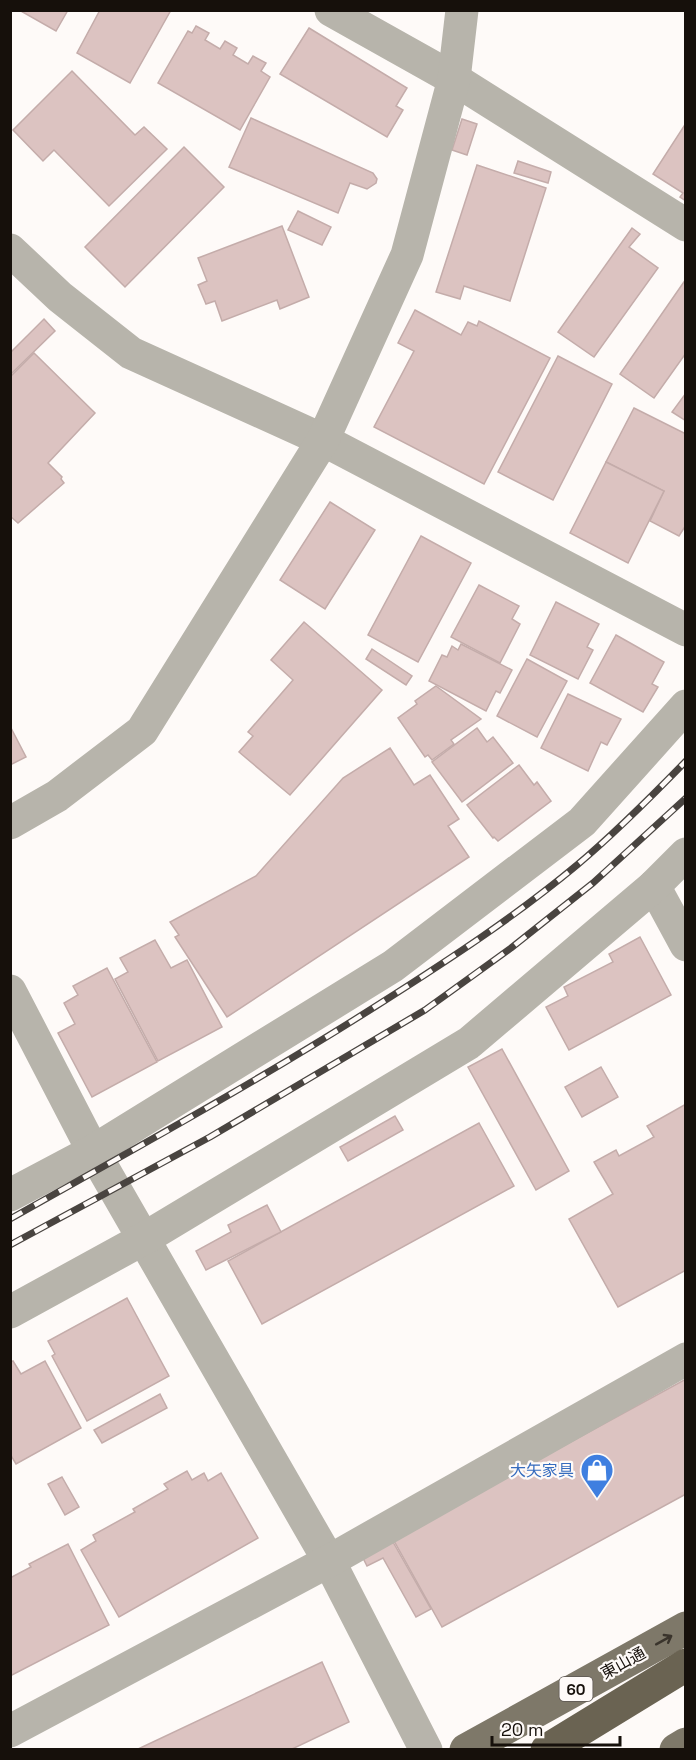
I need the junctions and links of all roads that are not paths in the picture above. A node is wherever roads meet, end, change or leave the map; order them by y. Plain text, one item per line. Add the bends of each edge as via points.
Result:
1 (331, 10) edge
2 (462, 10) edge
3 (454, 79) junction
4 (686, 225) edge
5 (10, 250) edge
6 (323, 440) junction
7 (686, 630) edge
8 (686, 706) edge
9 (10, 823) edge
10 (686, 854) edge
11 (654, 886) junction
12 (686, 945) edge
13 (10, 991) edge
14 (93, 1151) junction
15 (10, 1195) edge
16 (145, 1238) junction
17 (10, 1312) edge
18 (686, 1359) edge
19 (329, 1561) junction
20 (686, 1628) edge
21 (686, 1665) edge
22 (10, 1731) edge
23 (686, 1744) edge
24 (426, 1749) edge
25 (466, 1749) edge
26 (547, 1749) edge
27 (676, 1749) edge

1 - 3 street
2 - 3 street
3 - 4 street
3 - 6 street via 407,255
5 - 6 street via 60,297 131,353
6 - 7 street
6 - 9 street via 142,731 57,796
8 - 14 street via 582,822 393,966
10 - 11 street
11 - 12 street
11 - 16 street via 470,1042
13 - 14 street
14 - 15 street
14 - 16 street
16 - 17 street
16 - 19 street
18 - 19 street
19 - 22 street
19 - 24 street
25 -> 20 main road, 東山通 / 60
21 - 26 highway
23 - 27 main road

